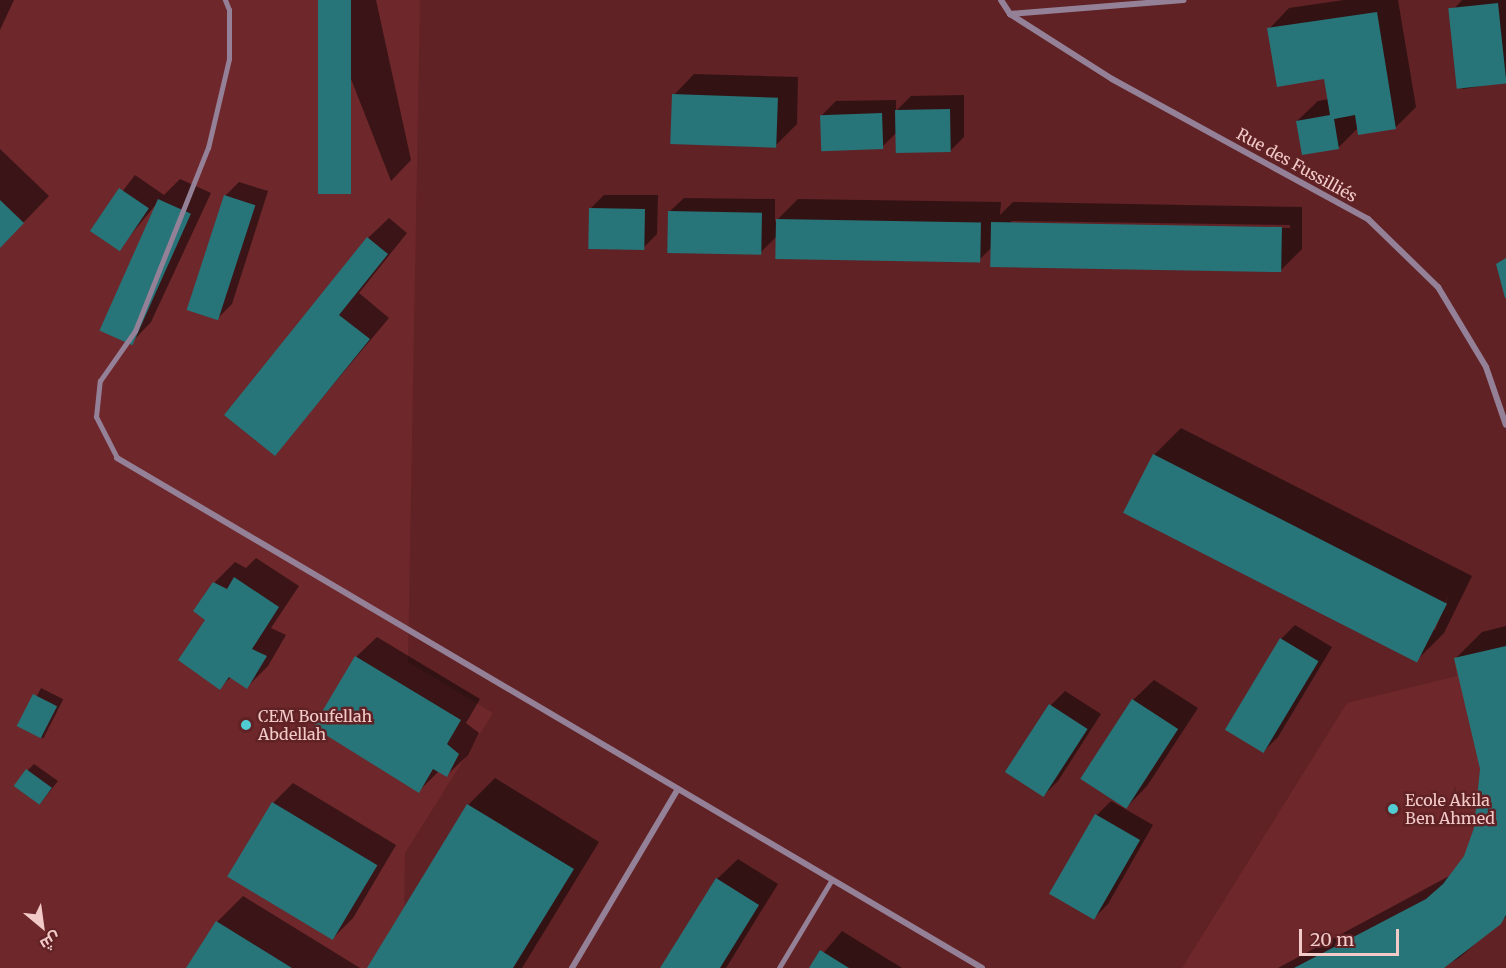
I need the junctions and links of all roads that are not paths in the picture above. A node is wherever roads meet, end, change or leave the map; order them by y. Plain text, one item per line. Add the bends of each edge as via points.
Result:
1 (225, 0) edge
2 (1001, 0) edge
3 (1183, 0) edge
4 (1010, 14) junction
5 (1506, 425) edge
6 (117, 458) joint
7 (678, 789) junction
8 (831, 881) junction
9 (572, 968) edge
10 (779, 968) edge
11 (982, 968) edge

1 - 6 lane via 229,10 229,59 208,148 135,331 100,381 96,417
2 - 4 street, Rue des Fussilliés
3 - 4 street
4 - 5 street, Rue des Fussilliés via 1112,79 1368,219 1438,287 1486,367
6 - 7 street
7 - 8 street
7 - 9 street
8 - 10 lane
8 - 11 street

